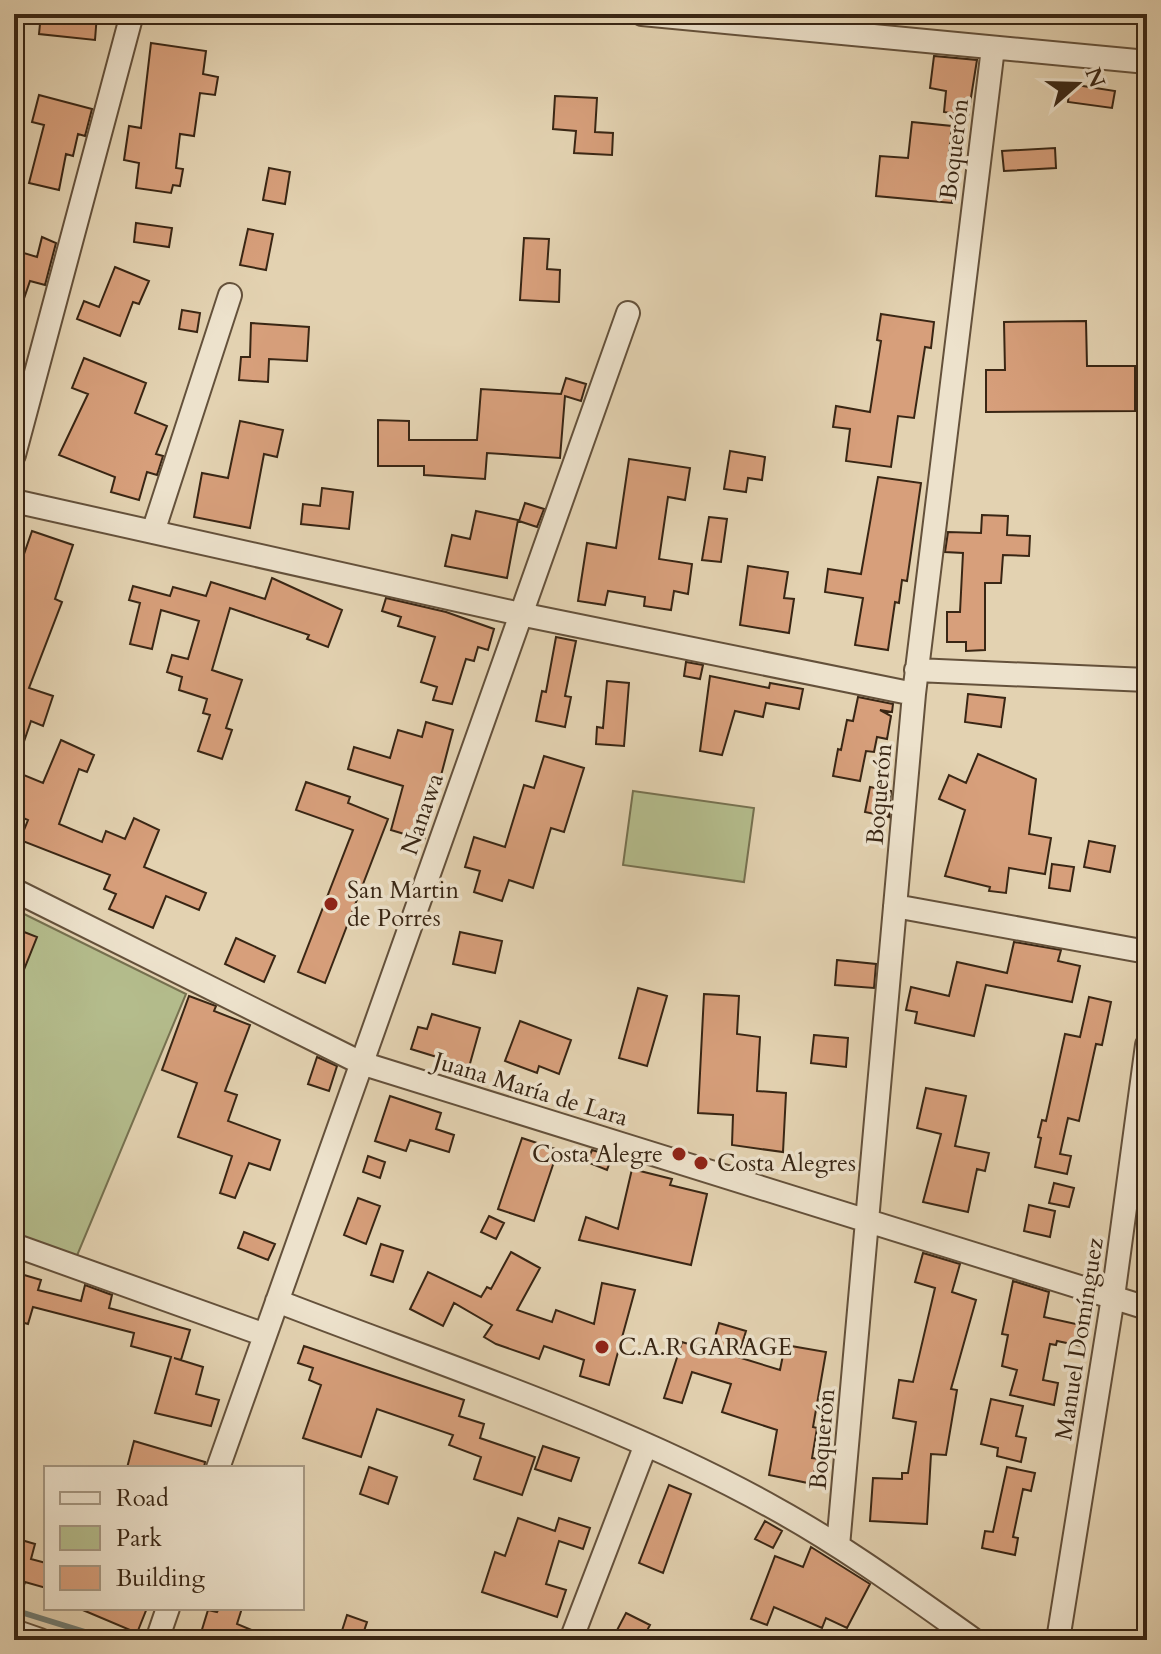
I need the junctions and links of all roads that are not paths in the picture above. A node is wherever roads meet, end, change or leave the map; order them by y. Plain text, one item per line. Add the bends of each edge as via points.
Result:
1 (132, 14) edge
2 (642, 14) edge
3 (879, 14) edge
4 (713, 17) edge
5 (877, 37) junction
6 (993, 48) junction
7 (1147, 62) edge
8 (230, 295) dead end
9 (628, 313) dead end
10 (14, 455) edge
11 (14, 501) edge
12 (153, 532) junction
13 (520, 614) junction
14 (916, 670) junction
15 (1147, 680) edge
16 (914, 694) junction
17 (14, 890) edge
18 (895, 906) junction
19 (1147, 952) edge
20 (1147, 1045) edge
21 (361, 1063) junction
22 (868, 1221) junction
23 (14, 1245) edge
24 (1113, 1297) junction
25 (277, 1301) junction
26 (1147, 1308) edge
27 (265, 1335) junction
28 (645, 1447) junction
29 (219, 1466) edge
30 (838, 1546) junction
31 (167, 1610) edge
32 (14, 1631) edge
33 (40, 1640) edge
34 (157, 1640) edge
35 (571, 1640) edge
36 (974, 1640) edge
37 (1058, 1640) edge

1 - 10 street
2 - 4 street
3 - 5 street
4 - 5 street
5 - 6 street
6 - 7 street
6 - 14 street, Boquerón
8 - 12 street
9 - 13 street, Nanawa
11 - 12 street
12 - 13 street
13 - 16 street
13 - 21 street, Nanawa
14 - 15 street
14 - 16 street, Boquerón
16 - 18 street, Boquerón
17 - 21 street, Juana María de Lara
18 - 19 street
18 - 22 street, Boquerón
20 - 24 street, Manuel Domínguez
21 - 22 street, Juana María de Lara
21 - 25 street, Nanawa
22 - 24 street, Juana María de Lara
22 - 30 street, Boquerón
23 - 27 street
24 - 26 street, Juana María de Lara
24 - 37 street, Manuel Domínguez
25 - 27 street, Nanawa
25 - 28 street
27 - 29 street, Nanawa
28 - 30 street via 776,1508
28 - 35 street
30 - 36 street
31 - 34 street
32 - 33 street

